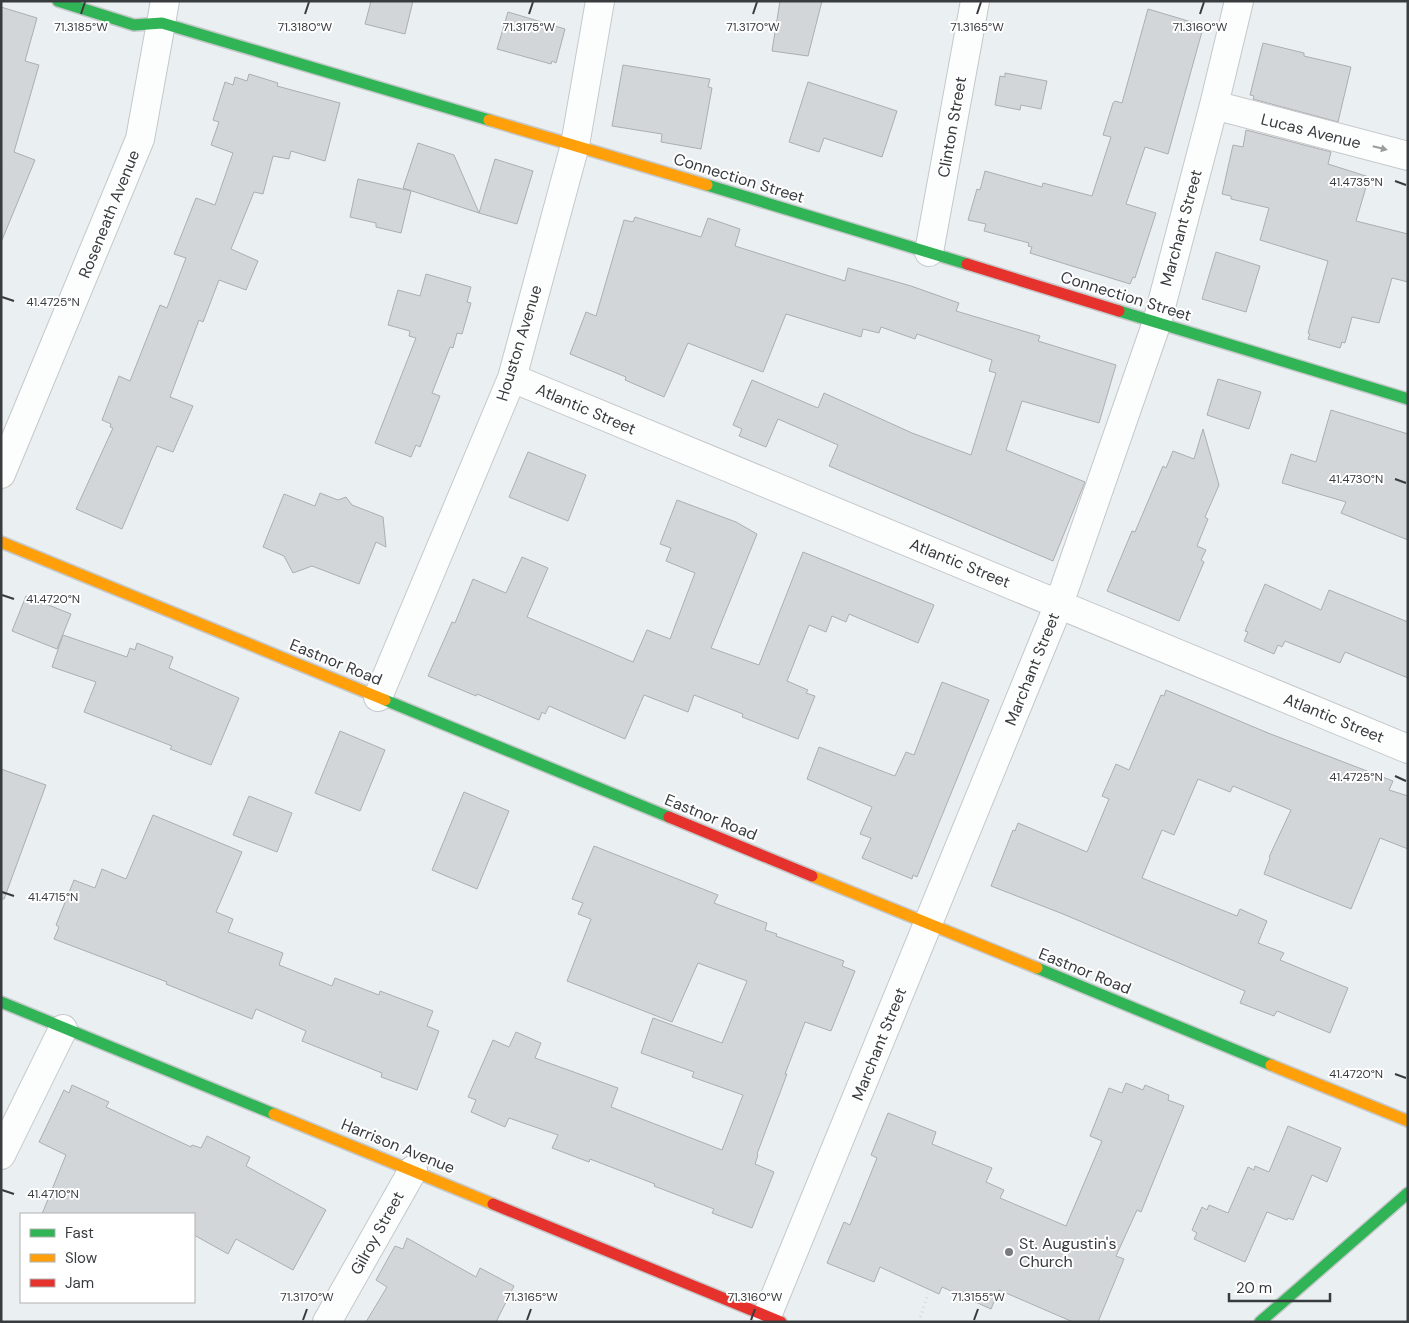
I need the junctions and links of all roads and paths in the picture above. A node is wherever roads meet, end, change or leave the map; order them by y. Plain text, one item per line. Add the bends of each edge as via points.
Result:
1 (58, 1) edge
2 (600, 1) edge
3 (975, 1) edge
4 (1239, 1) edge
5 (164, 12) edge
6 (1214, 105) junction
7 (575, 145) junction
8 (1408, 156) edge
9 (929, 252) junction
10 (1157, 322) junction
11 (512, 378) junction
12 (1408, 398) edge
13 (1, 474) edge
14 (1, 542) edge
15 (1059, 604) junction
16 (378, 697) junction
17 (1408, 749) edge
18 (928, 924) junction
19 (1, 1002) edge
20 (63, 1029) junction
21 (1408, 1121) edge
22 (1, 1155) edge
23 (413, 1170) junction
24 (1408, 1193) edge
25 (928, 1293) dead end
26 (774, 1319) edge
27 (327, 1322) edge
28 (919, 1322) edge
29 (1260, 1322) edge

1 - 5 street, Connection Street via 134,24
2 - 7 street, Houston Avenue
3 - 9 street, Clinton Street
4 - 6 street, Marchant Street
5 - 7 street, Connection Street
5 - 13 street, Roseneath Avenue via 140,139
6 -> 8 street, Lucas Avenue
6 - 10 street, Marchant Street
7 - 9 street, Connection Street
7 - 11 street, Houston Avenue
9 - 10 street, Connection Street
10 - 12 street, Connection Street
10 - 15 street, Marchant Street
11 - 15 street, Atlantic Street
11 - 16 street, Houston Avenue
14 - 16 street, Eastnor Road
15 - 17 street, Atlantic Street
15 - 18 street, Marchant Street
16 - 18 street, Eastnor Road
18 - 21 street, Eastnor Road
18 - 26 street, Marchant Street
19 - 20 street, Harrison Avenue
20 - 22 street
20 - 23 street, Harrison Avenue
23 - 26 street, Harrison Avenue
23 - 27 street, Gilroy Street
24 - 29 street
25 - 28 path

